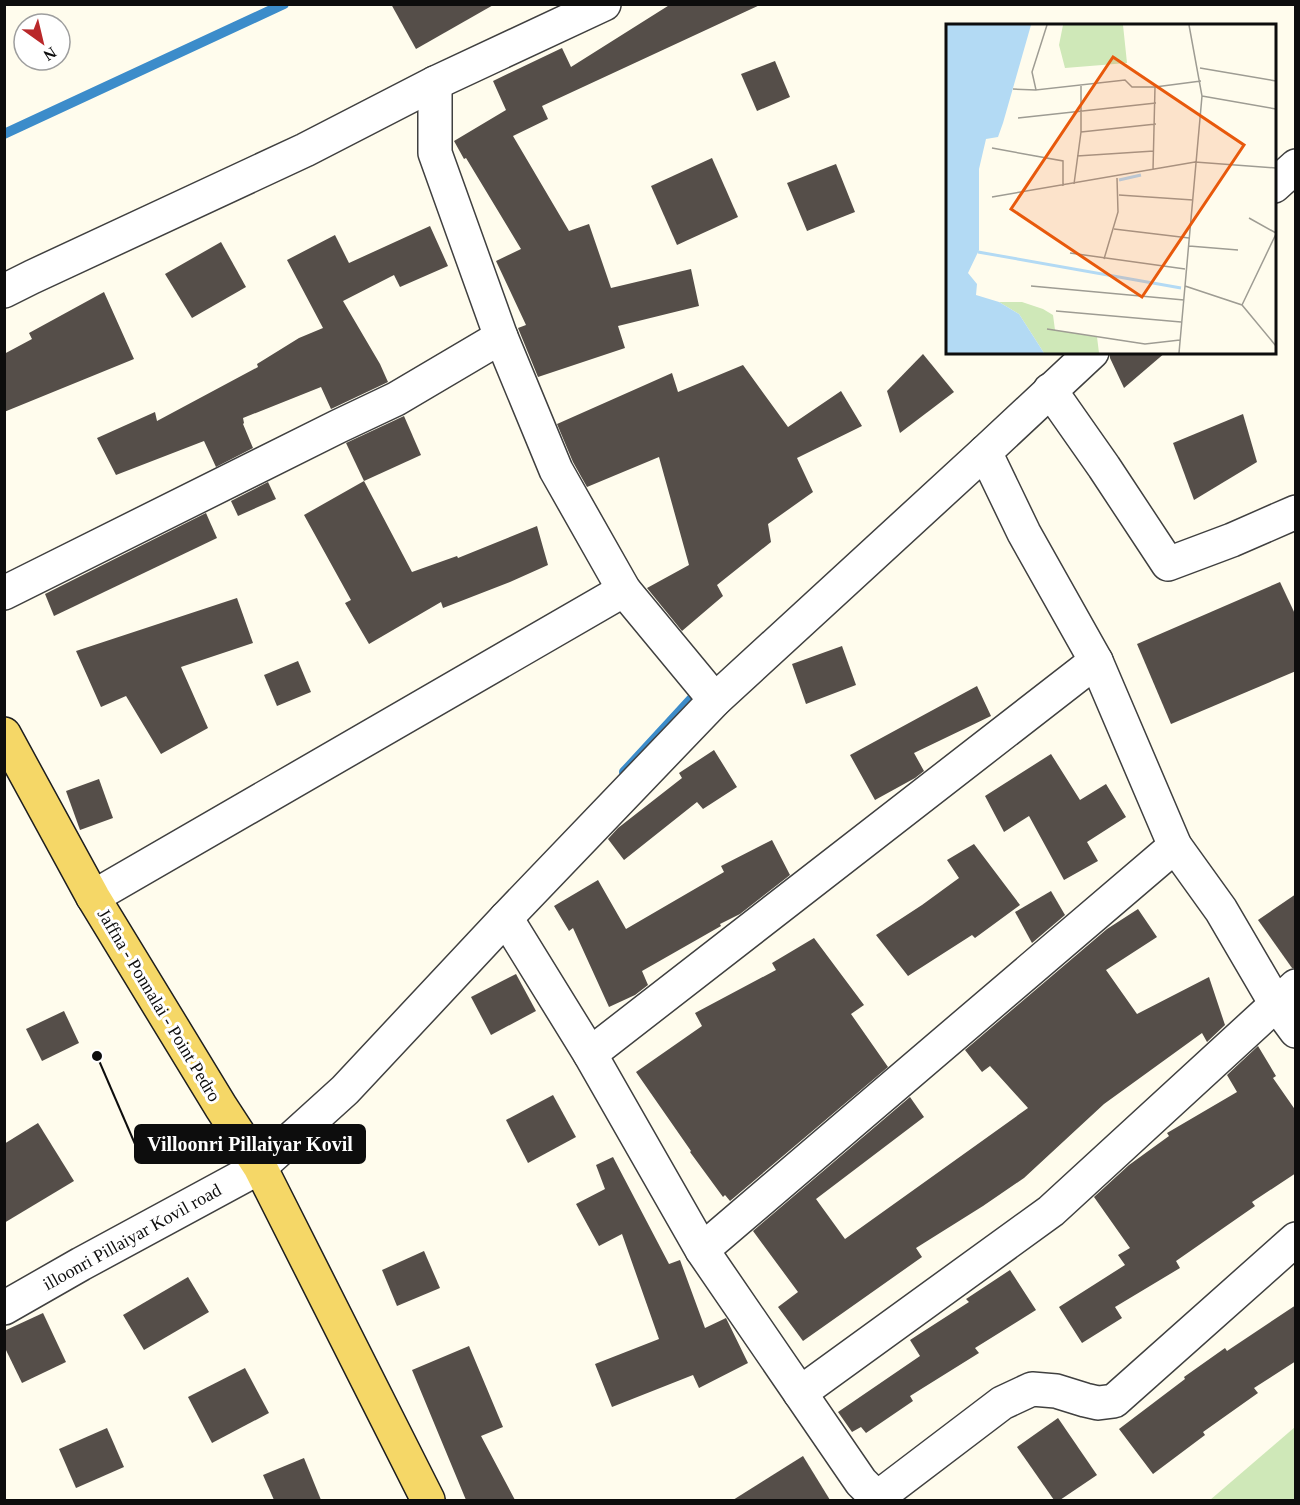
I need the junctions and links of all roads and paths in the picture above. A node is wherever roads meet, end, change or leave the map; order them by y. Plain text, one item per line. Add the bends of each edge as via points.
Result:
1 (604, 4) edge
2 (435, 83) junction
3 (1296, 166) edge
4 (1276, 185) edge
5 (4, 291) edge
6 (501, 337) junction
7 (1090, 354) edge
8 (1050, 390) junction
9 (986, 452) junction
10 (1296, 512) edge
11 (624, 590) junction
12 (4, 593) edge
13 (1096, 661) junction
14 (715, 700) junction
15 (4, 734) edge
16 (1175, 846) junction
17 (93, 897) junction
18 (506, 918) junction
19 (1286, 995) edge
20 (1296, 1031) edge
21 (590, 1054) junction
22 (260, 1167) junction
23 (1296, 1239) edge
24 (702, 1250) junction
25 (4, 1308) edge
26 (800, 1393) junction
27 (876, 1499) edge
28 (428, 1500) edge

1 - 2 street
2 - 5 street via 305,150
2 - 6 street via 435,153
3 - 4 street
6 - 11 street via 556,470
6 - 12 street via 396,399
7 - 8 street, illoonri Pillaiyar Kovil road
8 - 9 street, illoonri Pillaiyar Kovil road
8 - 10 street via 1168,564
9 - 13 street via 1024,533
9 - 14 street, illoonri Pillaiyar Kovil road
11 - 14 street
11 - 17 street
13 - 16 street
13 - 21 street
14 - 18 street, illoonri Pillaiyar Kovil road
15 - 17 main road, Jaffna - Ponnalai - Point Pedro
16 - 19 street
16 - 24 street
17 - 22 main road, Jaffna - Ponnalai - Point Pedro
18 - 21 street
18 - 22 street, illoonri Pillaiyar Kovil road via 345,1090
19 - 20 street
19 - 26 street via 1051,1211
21 - 24 street
22 - 25 street, illoonri Pillaiyar Kovil road
22 - 28 main road, Jaffna - Ponnalai - Point Pedro
23 - 27 street via 1114,1401 1098,1403 1056,1391 1032,1389 1002,1402
24 - 26 street
26 - 27 street

